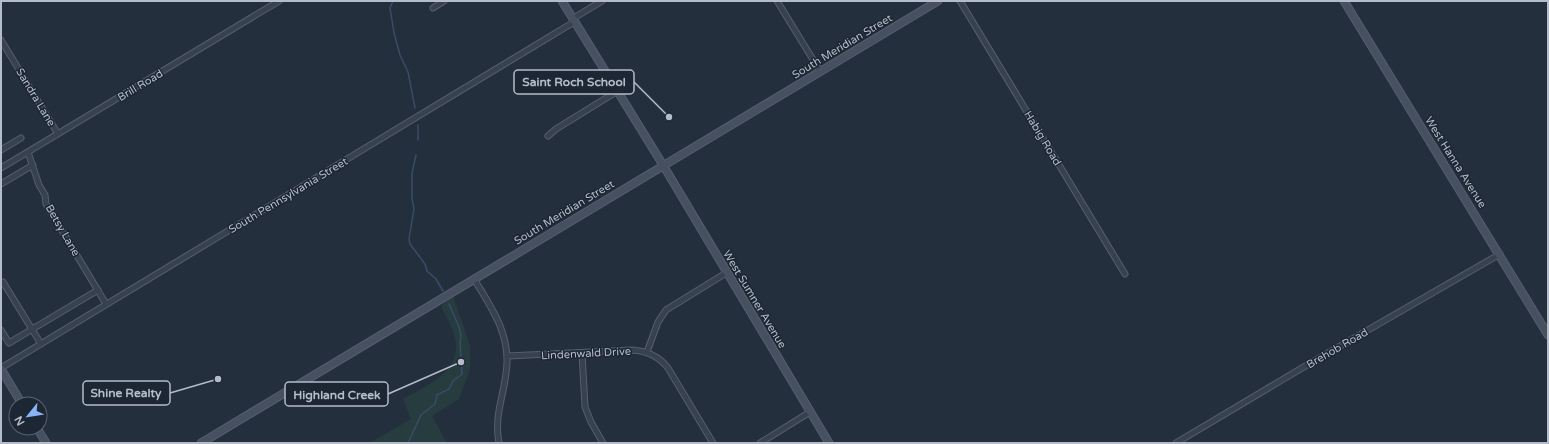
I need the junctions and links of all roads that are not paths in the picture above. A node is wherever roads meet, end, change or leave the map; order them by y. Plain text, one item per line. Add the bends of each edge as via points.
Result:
1 (279, 1) edge
2 (444, 1) edge
3 (562, 1) edge
4 (602, 1) edge
5 (777, 1) edge
6 (938, 1) edge
7 (960, 1) edge
8 (1344, 1) edge
9 (433, 8) dead end
10 (573, 21) junction
11 (1, 40) edge
12 (820, 71) junction
13 (616, 92) junction
14 (58, 134) junction
15 (548, 136) dead end
16 (21, 138) dead end
17 (1, 150) edge
18 (28, 152) junction
19 (32, 165) junction
20 (663, 165) junction
21 (1, 168) edge
22 (1, 184) edge
23 (1500, 254) junction
24 (726, 273) junction
25 (1125, 274) dead end
26 (474, 279) junction
27 (3, 282) dead end
28 (98, 290) junction
29 (106, 304) junction
30 (1, 330) edge
31 (32, 330) junction
32 (1548, 335) edge
33 (40, 344) junction
34 (647, 352) junction
35 (582, 353) junction
36 (507, 356) junction
37 (1, 369) edge
38 (17, 396) edge
39 (810, 412) junction
40 (205, 442) edge
41 (499, 443) edge
42 (603, 443) edge
43 (714, 443) edge
44 (760, 443) edge
45 (829, 443) edge
46 (1176, 443) edge

1 - 14 street, Brill Road
2 - 9 street
3 - 10 main road, West Sumner Avenue
4 - 10 street, South Pennsylvania Street
5 - 12 street
6 - 12 main road, South Meridian Street
7 - 25 street, Habig Road
8 - 23 main road, West Hanna Avenue
10 - 13 main road, West Sumner Avenue
10 - 29 street, South Pennsylvania Street
11 - 14 street, Sandra Lane
12 - 20 main road, South Meridian Street
13 - 15 street
13 - 20 main road, West Sumner Avenue
14 - 18 street, Brill Road
16 - 17 street
18 - 19 street, Betsy Lane
18 - 21 street, Brill Road
19 - 22 street
19 - 28 street, Betsy Lane via 45,195 46,204
20 - 24 main road, West Sumner Avenue
20 - 26 main road, South Meridian Street
23 - 32 main road, West Hanna Avenue
23 - 46 street, Brehob Road
24 - 34 street via 666,310
24 - 39 main road, West Sumner Avenue
26 - 36 street via 498,318
26 - 40 main road, South Meridian Street
27 - 31 street
28 - 29 street, Betsy Lane
28 - 31 street
29 - 33 street, South Pennsylvania Street
30 - 31 street via 9,343
31 - 33 street
33 - 37 street, South Pennsylvania Street
34 - 35 street, Lindenwald Drive via 632,350
34 - 43 street, Lindenwald Drive via 661,360 668,368
35 - 36 street, Lindenwald Drive
35 - 42 street via 585,406
36 - 41 street via 507,371 497,414
37 - 38 main road
39 - 44 street
39 - 45 main road, West Sumner Avenue

